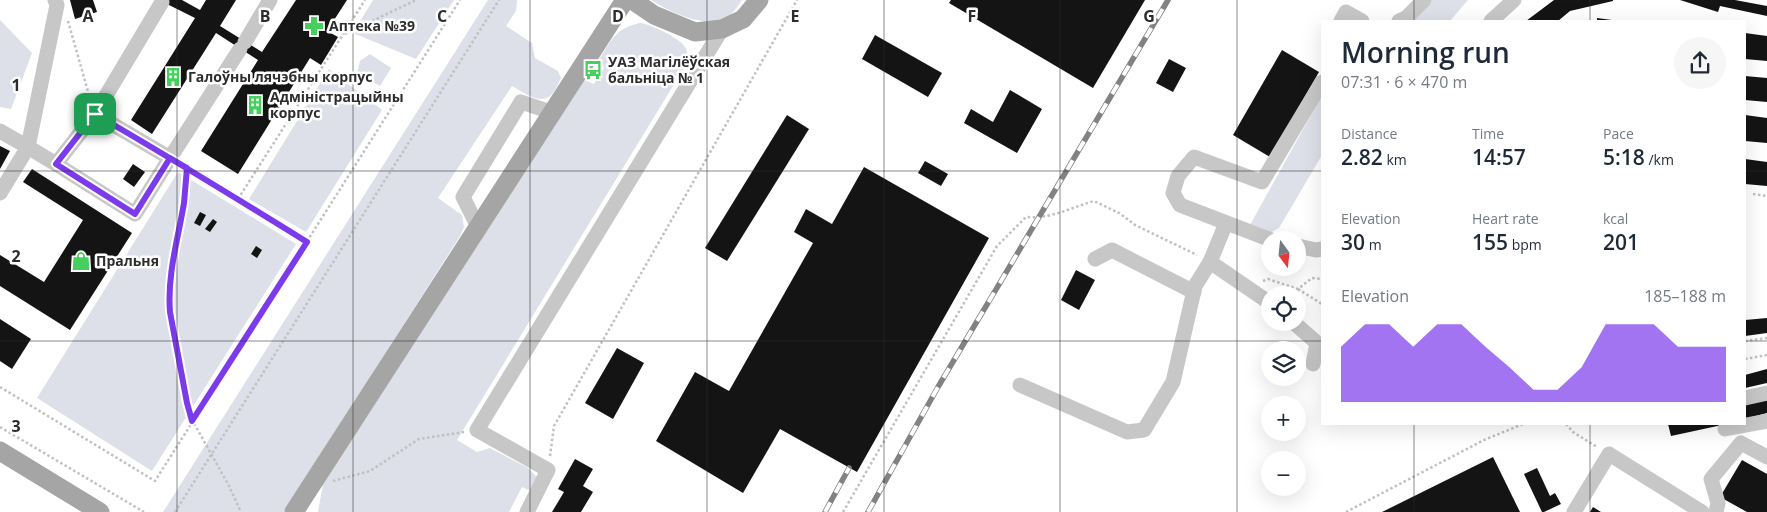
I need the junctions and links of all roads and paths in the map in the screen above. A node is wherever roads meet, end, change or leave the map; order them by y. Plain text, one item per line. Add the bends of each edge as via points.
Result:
1 (55, 0) edge
2 (270, 0) edge
3 (365, 0) edge
4 (416, 0) edge
5 (460, 0) edge
6 (499, 0) edge
7 (626, 0) edge
8 (632, 0) edge
9 (759, 0) edge
10 (798, 0) edge
11 (1424, 0) edge
12 (1514, 0) edge
13 (162, 2) dead end
14 (1342, 11) edge
15 (68, 19) dead end
16 (1360, 20) edge
17 (1401, 20) edge
18 (1492, 20) edge
19 (722, 29) junction
20 (344, 34) junction
21 (1321, 84) edge
22 (554, 112) junction
23 (95, 114) junction
24 (0, 131) edge
25 (28, 147) junction
26 (170, 158) junction
27 (56, 164) junction
28 (187, 168) junction
29 (0, 193) edge
30 (1753, 194) dead end
31 (1767, 196) edge
32 (238, 199) junction
33 (1226, 223) junction
34 (478, 227) junction
35 (1261, 236) edge
36 (307, 242) junction
37 (1306, 248) edge
38 (1321, 248) edge
39 (1095, 259) dead end
40 (1210, 262) junction
41 (1321, 279) edge
42 (1290, 286) edge
43 (1302, 286) edge
44 (1246, 287) junction
45 (1194, 292) junction
46 (1306, 294) edge
47 (1261, 297) edge
48 (1321, 303) edge
49 (1304, 331) edge
50 (1767, 338) edge
51 (1746, 342) edge
52 (1767, 355) edge
53 (1746, 359) edge
54 (1313, 364) dead end
55 (1020, 385) dead end
56 (0, 387) edge
57 (1767, 393) edge
58 (1746, 398) edge
59 (192, 421) junction
60 (1767, 421) edge
61 (1521, 425) edge
62 (1567, 425) edge
63 (0, 427) edge
64 (1725, 429) dead end
65 (477, 430) junction
66 (0, 451) edge
67 (1608, 454) junction
68 (211, 455) junction
69 (1767, 457) edge
70 (548, 470) junction
71 (310, 487) junction
72 (93, 510) edge
73 (144, 512) edge
74 (175, 512) edge
75 (241, 512) edge
76 (294, 512) edge
77 (527, 512) edge
78 (843, 512) edge
79 (1346, 512) edge
80 (1574, 512) edge
81 (1702, 512) edge
82 (1716, 512) edge

1 - 25 street via 57,5
2 - 26 street
3 - 20 path
4 - 20 path
5 - 36 path
6 - 68 path
7 - 22 main road
8 - 19 main road via 654,15 695,32
9 - 19 main road via 743,19
10 - 70 path via 554,426
11 - 17 street
12 - 18 street
13 - 23 street
14 - 16 street
15 - 23 path
19 - 65 street
20 - 32 path
21 - 33 street via 1262,182 1194,157 1178,176 1173,192 1180,205
22 - 34 main road
22 - 34 street via 521,102 463,197
23 - 26 street
23 - 27 street
24 - 25 street
25 - 27 street
25 - 29 street
26 - 27 street via 135,214
26 - 28 path
28 - 32 path
28 - 59 path via 169,299
30 - 31 path
32 - 36 path
33 - 35 street
33 - 40 street
34 - 71 main road
36 - 59 path
37 - 38 street
39 - 45 street via 1112,250
40 - 44 street
40 - 45 street
40 - 78 path via 1094,201 1058,215 1026,217 997,246
41 - 43 path via 1312,278
42 - 44 path via 1268,278
44 - 47 street
45 - 55 street via 1173,382 1144,430 1127,432
46 - 48 path
49 - 54 street via 1317,342
50 - 51 path
52 - 53 path
56 - 59 path via 155,481
57 - 58 street
59 - 68 path
60 - 64 street
61 - 79 path via 1484,440
62 - 67 path
63 - 73 path
65 - 70 street
65 - 71 path via 419,438 370,471
66 - 72 main road
67 - 80 street
67 - 81 street
68 - 74 path
68 - 75 path
69 - 82 street via 1741,443 1711,479 1718,503
70 - 77 street
71 - 76 main road

